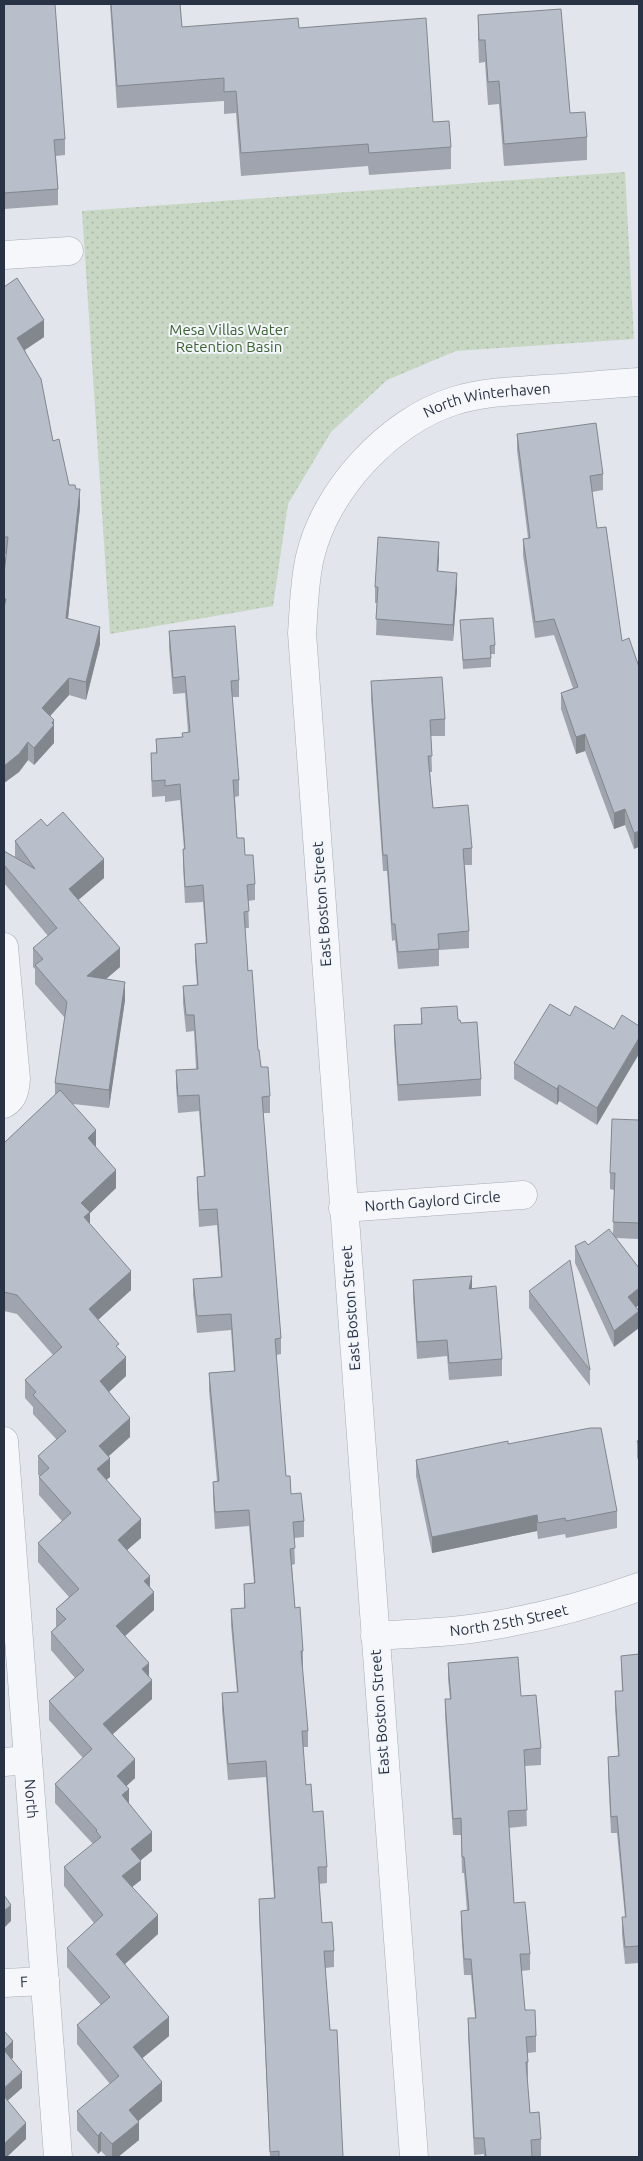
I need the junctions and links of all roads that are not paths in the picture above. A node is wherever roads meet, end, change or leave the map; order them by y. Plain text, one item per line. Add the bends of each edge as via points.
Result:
1 (69, 251) dead end
2 (4, 256) edge
3 (639, 382) edge
4 (355, 471) joint
5 (4, 947) edge
6 (7, 1102) edge
7 (523, 1195) dead end
8 (343, 1208) junction
9 (4, 1441) edge
10 (8, 1546) edge
11 (639, 1587) edge
12 (375, 1636) junction
13 (16, 1761) edge
14 (45, 1981) junction
15 (4, 1983) edge
16 (58, 2157) edge
17 (414, 2157) edge

1 - 2 street
3 - 4 street, North Winterhaven via 513,391 454,401 402,428
4 - 8 street, East Boston Street via 332,505 310,556 302,633
5 - 6 street via 16,1079 16,1091
7 - 8 street, North Gaylord Circle
8 - 12 street, East Boston Street
9 - 10 street, North
10 - 13 street, North
11 - 12 street, North 25th Street via 585,1605 506,1624
12 - 17 street, East Boston Street
13 - 14 street, North
14 - 15 street, F
14 - 16 street, North

